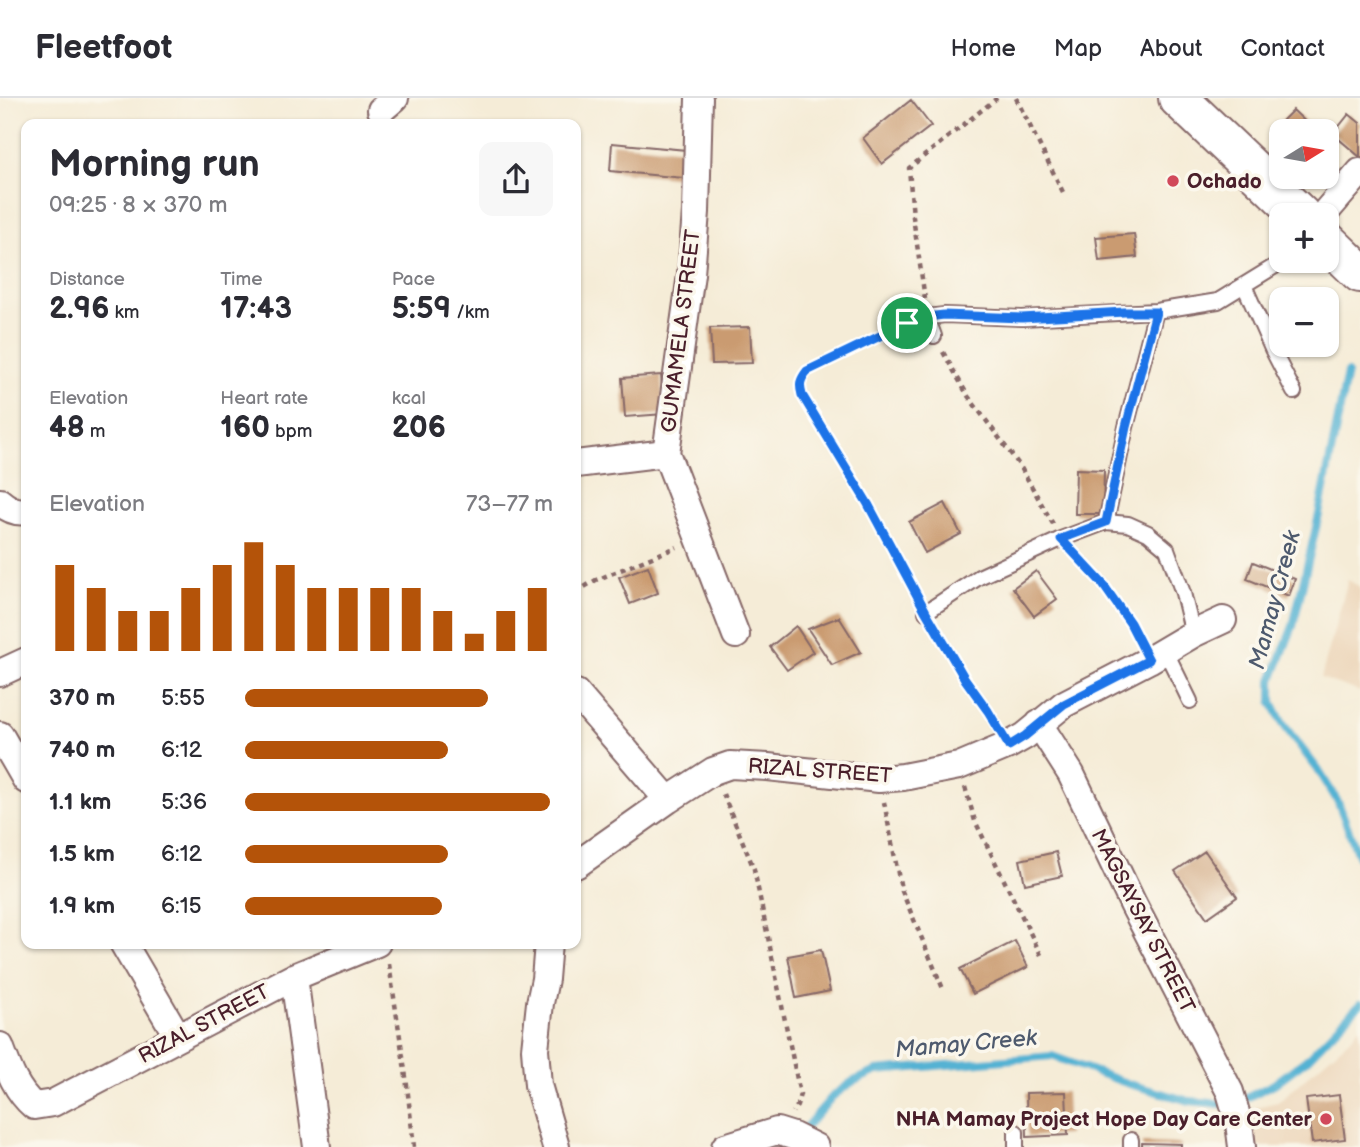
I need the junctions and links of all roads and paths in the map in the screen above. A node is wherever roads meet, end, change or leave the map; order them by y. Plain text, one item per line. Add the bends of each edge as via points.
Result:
1 (699, 98) edge
2 (997, 98) edge
3 (1016, 98) edge
4 (1178, 98) edge
5 (1360, 172) edge
6 (1063, 192) dead end
7 (1288, 203) edge
8 (1334, 203) edge
9 (1339, 253) edge
10 (1269, 270) edge
11 (1360, 273) edge
12 (1244, 285) junction
13 (1156, 312) junction
14 (927, 317) junction
15 (934, 337) joint
16 (1294, 392) dead end
17 (666, 453) junction
18 (581, 463) edge
19 (0, 502) edge
20 (21, 512) edge
21 (1106, 522) junction
22 (699, 538) junction
23 (1061, 539) junction
24 (581, 589) edge
25 (926, 612) junction
26 (1223, 620) dead end
27 (1194, 634) junction
28 (736, 635) dead end
29 (1157, 655) junction
30 (21, 663) edge
31 (0, 673) edge
32 (581, 699) edge
33 (1190, 701) dead end
34 (1039, 723) junction
35 (0, 735) edge
36 (1009, 746) junction
37 (959, 766) junction
38 (21, 771) edge
39 (713, 771) junction
40 (879, 779) junction
41 (668, 800) junction
42 (581, 861) edge
43 (126, 949) edge
44 (371, 949) edge
45 (376, 949) edge
46 (548, 949) edge
47 (1041, 955) dead end
48 (294, 977) junction
49 (943, 991) dead end
50 (178, 1037) junction
51 (0, 1046) edge
52 (777, 1131) junction
53 (1241, 1139) edge
54 (317, 1147) edge
55 (414, 1147) edge
56 (556, 1147) edge
57 (724, 1147) edge
58 (815, 1147) edge

1 - 17 street, GUMAMELA STREET via 691,274
2 - 14 path via 909,168
3 - 6 path
4 - 7 highway
5 - 8 street
9 - 11 highway
10 - 12 lane
12 - 13 lane via 1218,301
12 - 16 lane
13 - 14 lane
13 - 21 lane
14 - 15 lane
14 - 25 path via 807,371 800,385
15 - 23 path via 968,396 1020,466
17 - 18 street
17 - 22 street, GUMAMELA STREET
19 - 20 street
21 - 23 lane
21 - 27 lane via 1128,524 1167,549
22 - 24 path
22 - 28 street, GUMAMELA STREET
23 - 25 lane via 979,577
23 - 29 path via 1102,583
25 - 36 path
26 - 27 street, RIZAL STREET
27 - 29 street, RIZAL STREET
29 - 33 lane
29 - 34 street, RIZAL STREET via 1064,704
30 - 31 street
32 - 41 street
34 - 36 street, RIZAL STREET
34 - 53 street, MAGSAYSAY STREET via 1071,774 1230,1092
35 - 38 street
36 - 37 street, RIZAL STREET
37 - 40 street, RIZAL STREET
37 - 47 path via 975,821
39 - 40 street, RIZAL STREET via 730,765
39 - 41 street, RIZAL STREET
39 - 52 path via 754,869 800,1094 790,1118
40 - 49 path via 901,889
41 - 42 street, RIZAL STREET
43 - 50 street
44 - 48 street, RIZAL STREET
45 - 55 path via 406,1077
46 - 56 street via 535,1049 538,1086
48 - 50 street, RIZAL STREET
48 - 54 street
50 - 51 street, RIZAL STREET via 53,1103 34,1106 14,1080
52 - 57 street
52 - 58 street

